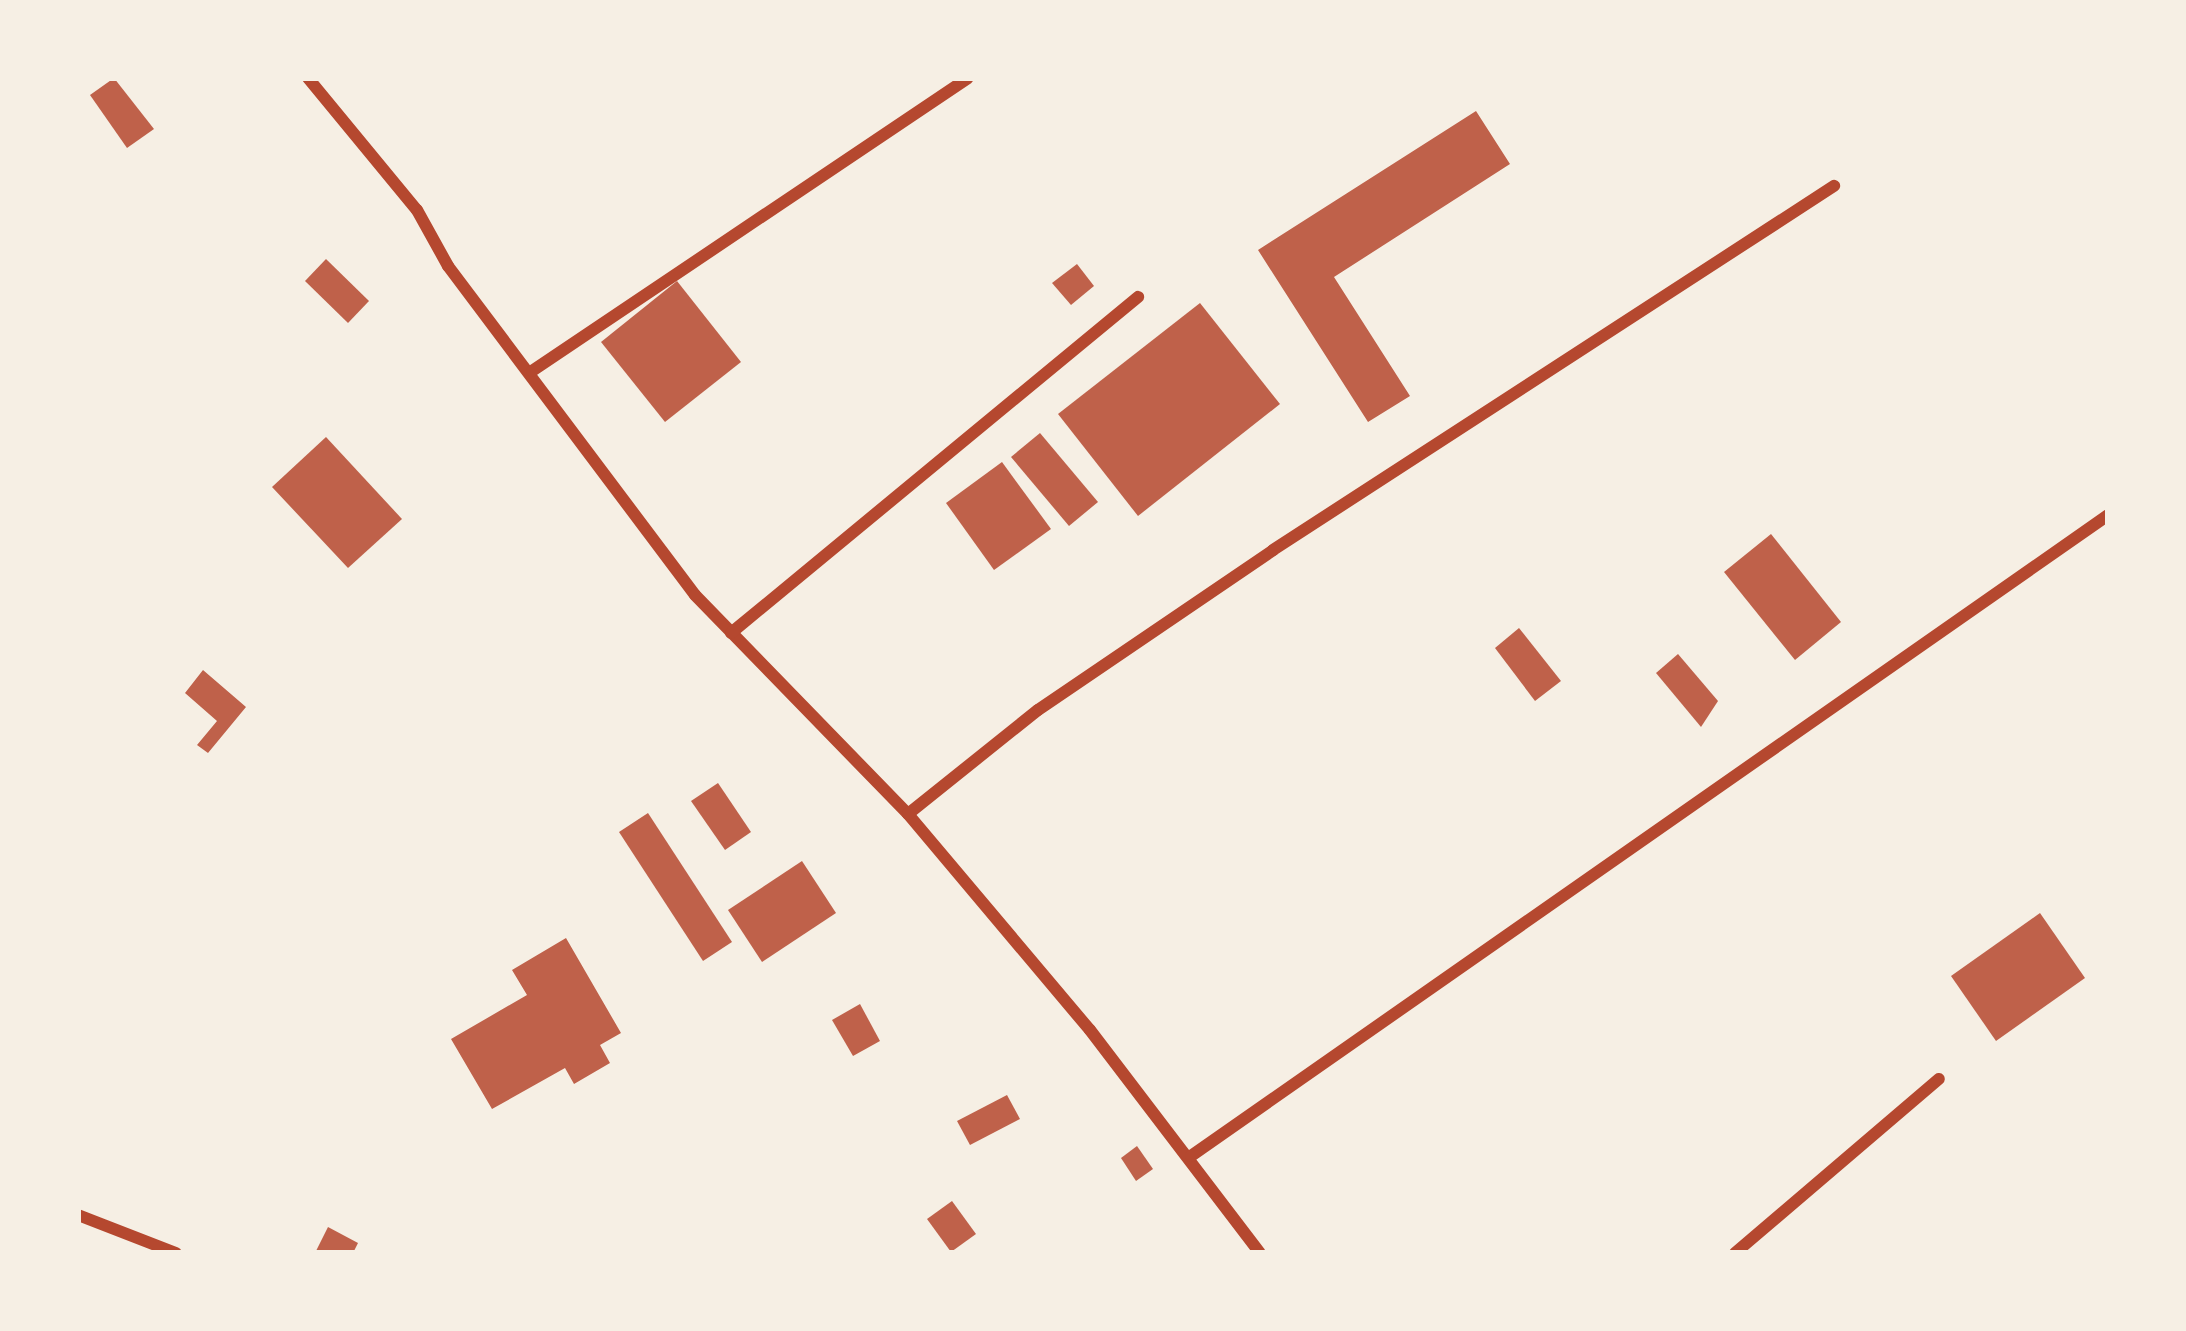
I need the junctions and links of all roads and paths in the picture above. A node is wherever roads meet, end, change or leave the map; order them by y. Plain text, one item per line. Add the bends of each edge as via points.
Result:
1 (308, 78) edge
2 (968, 78) edge
3 (1834, 186) dead end
4 (1138, 297) dead end
5 (532, 371) junction
6 (2108, 515) edge
7 (731, 633) junction
8 (908, 814) junction
9 (1939, 1079) dead end
10 (1191, 1156) junction
11 (78, 1215) edge
12 (176, 1253) edge
13 (1260, 1253) edge
14 (1735, 1253) edge

1 - 5 street via 406,196 448,266
2 - 5 street
3 - 8 street via 1273,550 1038,710
4 - 7 street
5 - 7 street via 659,552
6 - 10 street
7 - 8 street
8 - 10 street
9 - 14 street
10 - 13 street
11 - 12 street

